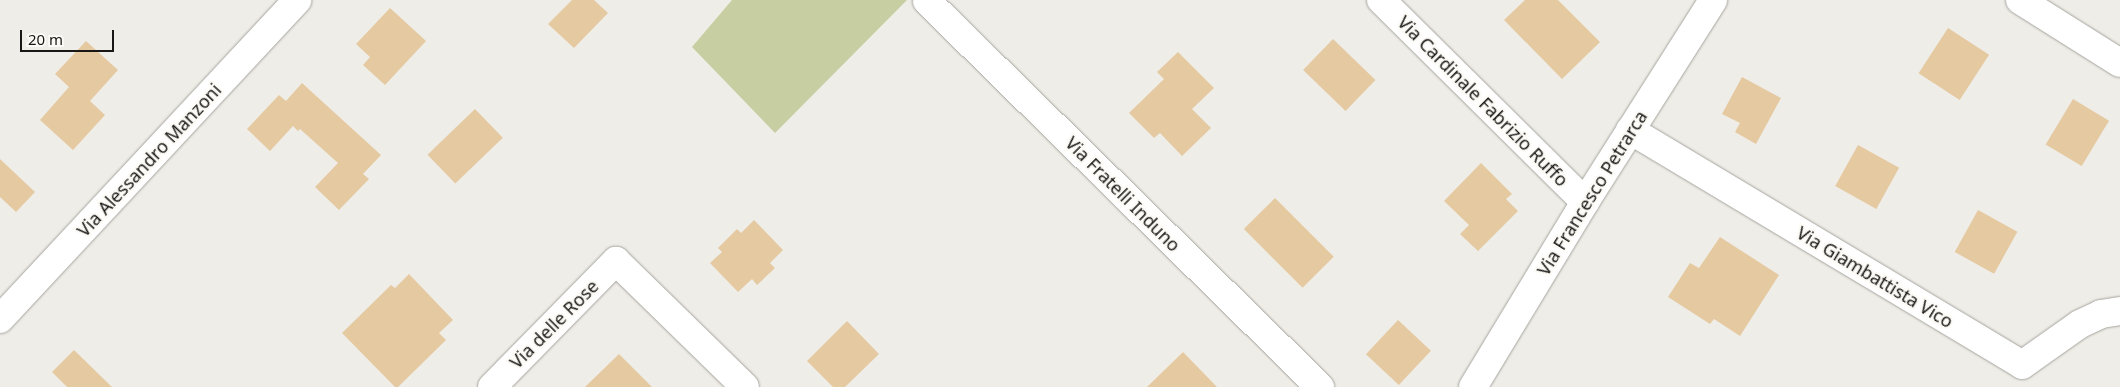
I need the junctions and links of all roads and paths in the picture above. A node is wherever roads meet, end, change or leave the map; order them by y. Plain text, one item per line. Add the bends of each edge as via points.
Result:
1 (297, 0) edge
2 (1381, 0) edge
3 (1713, 0) edge
4 (2020, 0) edge
5 (927, 1) edge
6 (2120, 63) edge
7 (1630, 130) junction
8 (1585, 202) junction
9 (2120, 311) edge
10 (0, 319) edge
11 (492, 387) edge
12 (745, 387) edge
13 (1320, 387) edge
14 (1473, 387) edge

1 - 10 street, Via Alessandro Manzoni
2 - 8 street, Via Cardinale Fabrizio Ruffo
3 - 7 street, Via Francesco Petrarca
4 - 6 street
5 - 13 street, Via Fratelli Induno
7 - 8 street, Via Francesco Petrarca
7 - 9 street, Via Giambattista Vico via 2022,365 2080,324 2101,314
8 - 14 street, Via Francesco Petrarca
11 - 12 street, Via delle Rose via 616,261

